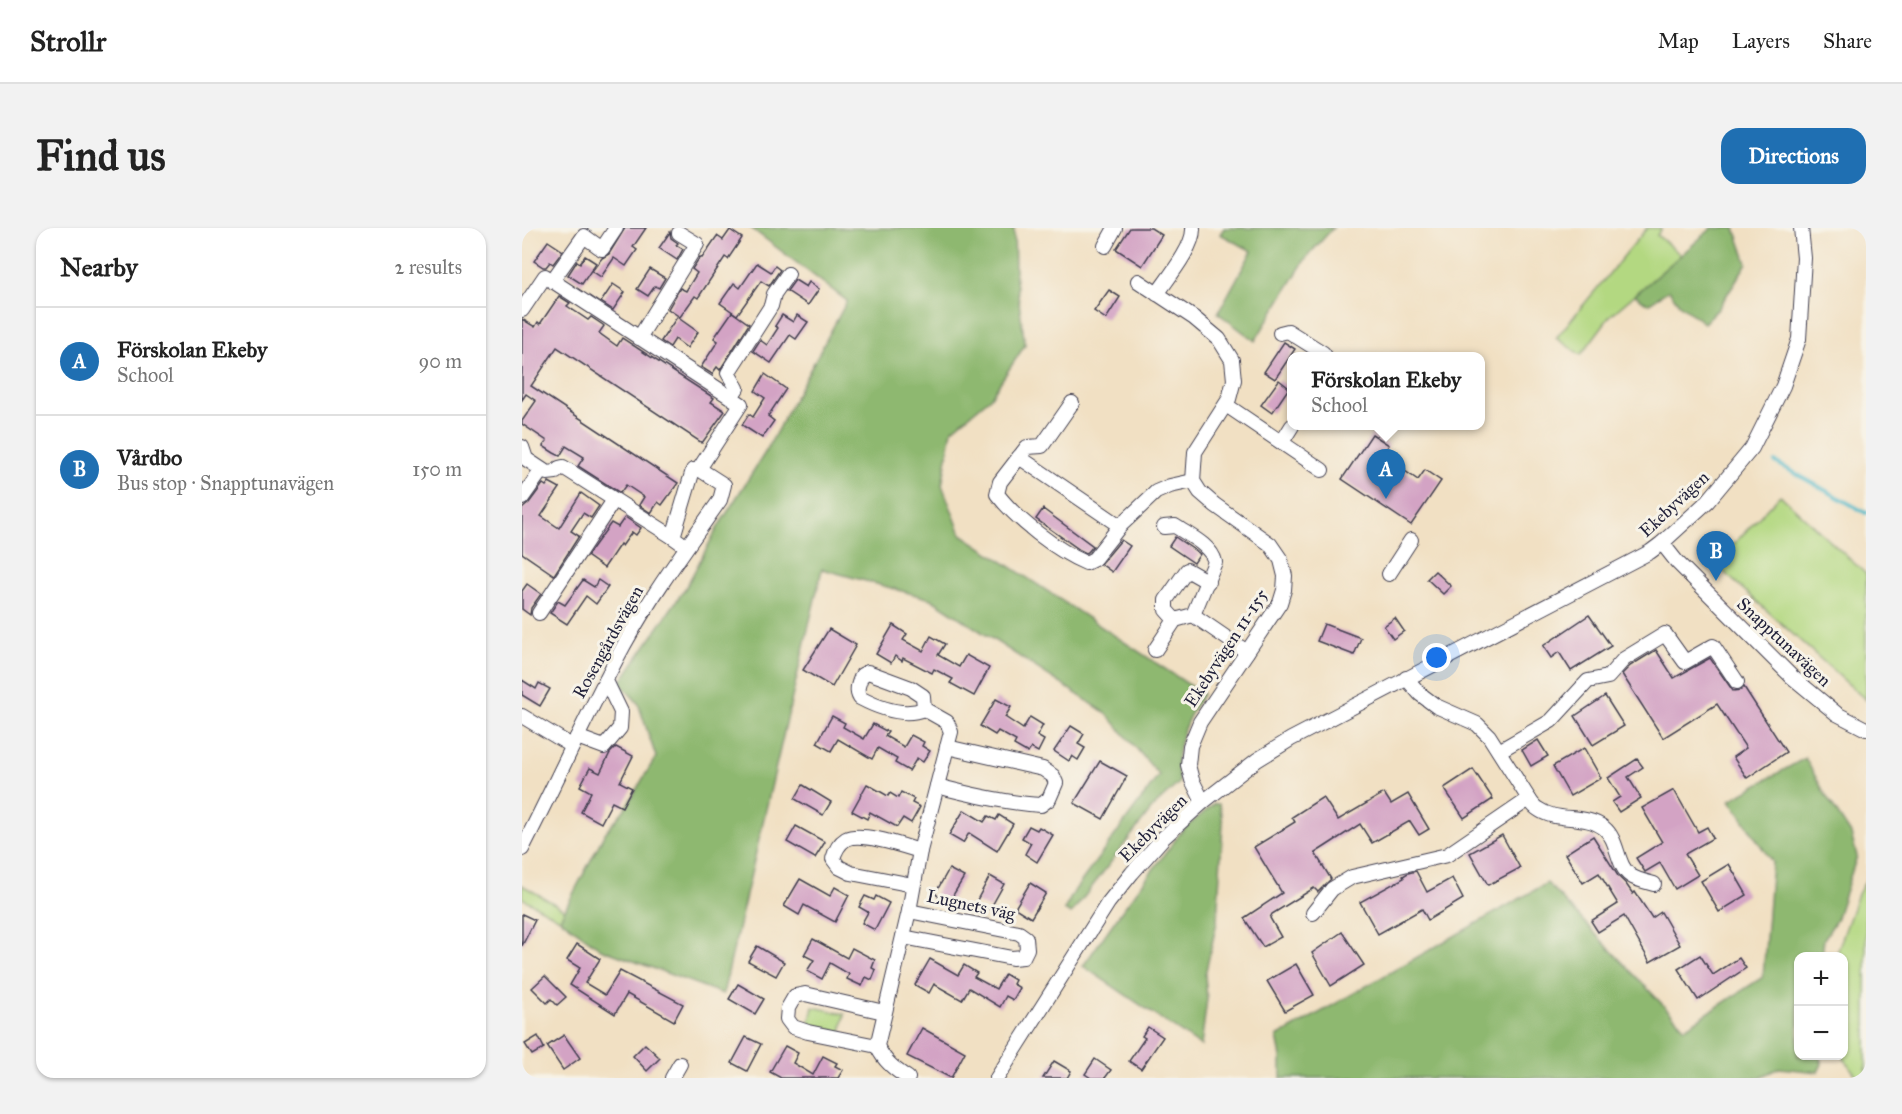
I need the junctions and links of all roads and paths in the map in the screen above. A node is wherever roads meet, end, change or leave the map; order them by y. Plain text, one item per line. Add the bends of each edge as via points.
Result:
1 (616, 228) edge
2 (1115, 228) edge
3 (1193, 228) edge
4 (1802, 228) edge
5 (680, 233) dead end
6 (1105, 246) dead end
7 (788, 274) dead end
8 (552, 281) junction
9 (1137, 281) dead end
10 (1157, 294) junction
11 (522, 310) edge
12 (1281, 333) dead end
13 (639, 338) junction
14 (1321, 352) edge
15 (731, 397) junction
16 (1072, 403) dead end
17 (1226, 405) junction
18 (1290, 430) edge
19 (1282, 442) junction
20 (522, 447) edge
21 (1019, 457) junction
22 (542, 470) junction
23 (696, 470) junction
24 (1322, 470) dead end
25 (1193, 481) junction
26 (522, 498) edge
27 (614, 500) junction
28 (1120, 526) junction
29 (1164, 527) dead end
30 (674, 537) junction
31 (1412, 540) dead end
32 (1662, 543) junction
33 (687, 547) junction
34 (1389, 574) dead end
35 (1208, 582) junction
36 (539, 613) dead end
37 (1192, 615) junction
38 (1175, 620) junction
39 (1155, 650) dead end
40 (1248, 652) junction
41 (1406, 678) junction
42 (606, 681) junction
43 (1737, 682) dead end
44 (924, 709) junction
45 (522, 716) edge
46 (1866, 729) edge
47 (574, 741) junction
48 (947, 747) junction
49 (1499, 752) junction
50 (937, 786) junction
51 (1529, 799) junction
52 (1203, 802) junction
53 (522, 849) edge
54 (920, 850) junction
55 (1654, 884) dead end
56 (913, 885) junction
57 (909, 911) junction
58 (1313, 914) dead end
59 (903, 937) junction
60 (884, 1012) junction
61 (877, 1046) junction
62 (680, 1064) dead end
63 (672, 1078) edge
64 (908, 1078) edge
65 (998, 1078) edge

1 - 8 street via 602,249 584,236
2 - 6 street
3 - 10 street via 1179,262
4 - 32 street, Ekebyvägen via 1799,339 1783,386 1752,448 1708,501
5 - 13 street via 697,244
7 - 15 street via 729,373 737,388
8 - 11 street via 545,276
8 - 13 street
9 - 10 street
10 - 17 street via 1220,339 1232,360 1234,380
12 - 14 street via 1288,331
13 - 15 street
15 - 23 street via 741,404
16 - 21 street via 1042,446 1027,447
17 - 19 street
17 - 25 street via 1195,452
18 - 19 street
19 - 24 street
20 - 22 street via 526,459
21 - 28 street
21 - 28 street via 1000,482 997,494 1026,524 1075,559 1086,563 1094,559
22 - 26 street
22 - 27 street via 552,474 564,467
23 - 30 street
23 - 33 street, Rosengårdsvägen via 724,485 720,500
25 - 28 street via 1156,492
25 - 40 street, Ekebyvägen 11-155 via 1215,505 1270,544 1281,560 1286,576 1280,603
27 - 30 street
27 - 36 street
29 - 35 street via 1175,525 1211,552 1215,562
30 - 33 street
31 - 34 street
32 - 41 street, Ekebyvägen
32 - 46 street, Snapptunavägen via 1791,676 1837,714
33 - 42 street, Rosengårdsvägen via 650,601
35 - 37 street
35 - 38 street via 1187,570 1166,600 1166,610
37 - 38 street
37 - 40 street
38 - 39 street
40 - 52 street, Ekebyvägen 11-155 via 1200,722 1190,746 1188,765
41 - 49 street via 1436,706 1477,724
41 - 52 street, Ekebyvägen via 1291,739
42 - 47 street, Rosengårdsvägen
42 - 47 street via 621,711 620,728 604,747
43 - 49 street via 1713,646 1685,662 1665,634 1624,659 1608,677 1588,681 1551,721
44 - 44 street, Lugnets väg via 913,714 864,700 858,695 862,675 868,672 911,688 923,696
44 - 48 street, Lugnets väg via 947,722 951,732
45 - 47 street
47 - 53 street, Rosengårdsvägen
48 - 50 street, Lugnets väg
48 - 50 street via 1043,770 1056,783 1049,799 1041,805
49 - 51 street
50 - 54 street, Lugnets väg
51 - 55 street via 1538,809 1552,815 1583,819 1607,830 1631,876
51 - 58 street via 1447,855 1352,877 1332,889
52 - 65 street, Ekebyvägen via 1163,838 1108,903
54 - 56 street, Lugnets väg
54 - 56 street, Lugnets väg via 854,836 844,840 833,859 851,873
56 - 57 street, Lugnets väg
57 - 59 street, Lugnets väg
57 - 59 street, Lugnets väg via 1019,933 1026,938 1027,949 1023,957 1012,958
59 - 60 street, Lugnets väg
60 - 61 street, Lugnets väg
60 - 61 street via 805,994 795,996 788,1008 787,1019 793,1027
61 - 64 street via 882,1057
62 - 63 street

